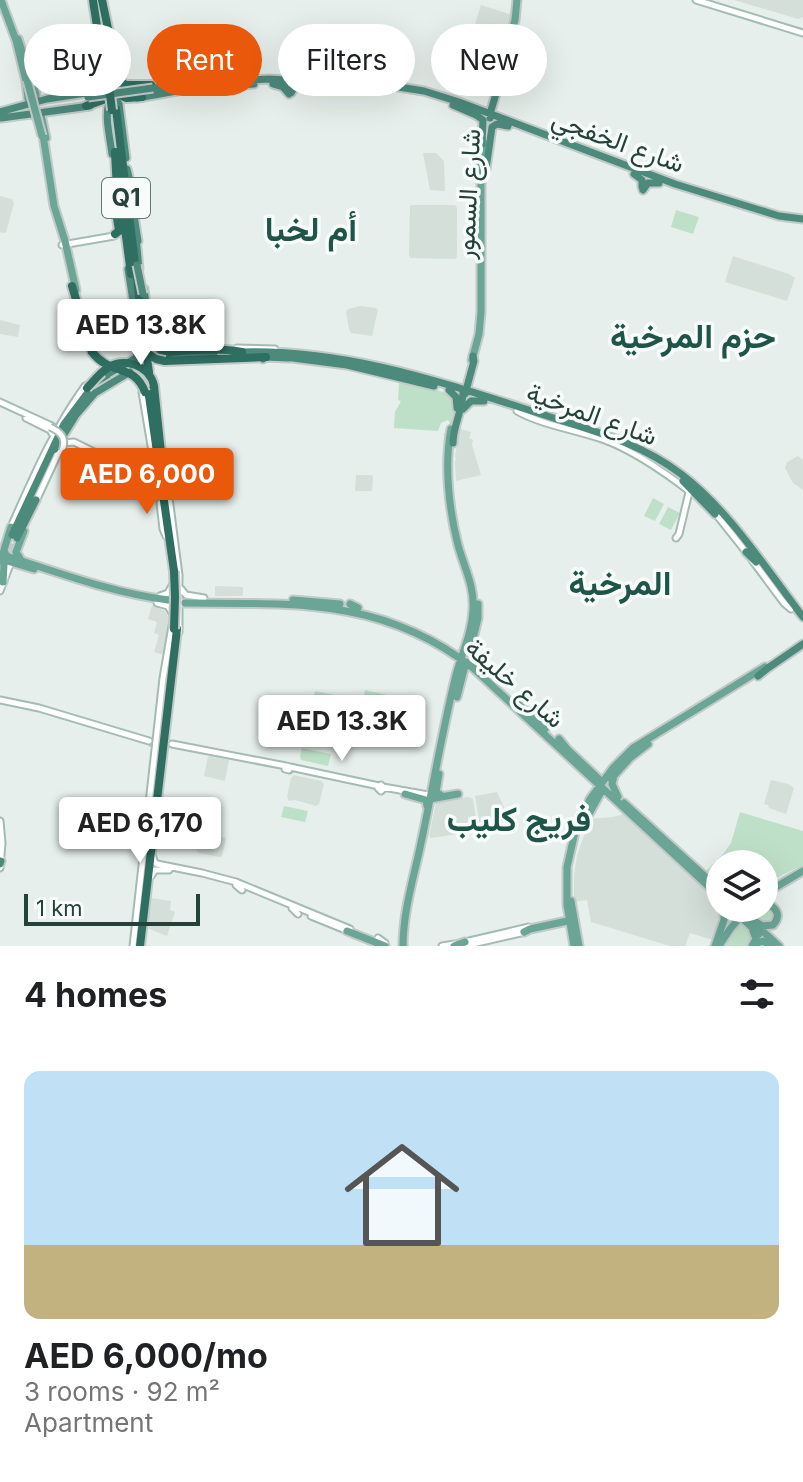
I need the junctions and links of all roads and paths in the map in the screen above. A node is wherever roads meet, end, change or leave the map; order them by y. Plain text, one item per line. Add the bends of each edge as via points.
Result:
1 (2, 0) edge
2 (98, 0) edge
3 (704, 0) edge
4 (520, 1) edge
5 (99, 24) edge
6 (102, 24) edge
7 (104, 24) edge
8 (514, 24) edge
9 (803, 32) edge
10 (17, 39) junction
11 (24, 59) edge
12 (262, 81) edge
13 (271, 82) junction
14 (278, 82) edge
15 (278, 85) edge
16 (147, 89) edge
17 (147, 91) edge
18 (147, 92) edge
19 (147, 93) edge
20 (38, 96) edge
21 (93, 96) edge
22 (109, 96) edge
23 (111, 96) edge
24 (111, 96) edge
25 (439, 96) junction
26 (493, 96) edge
27 (495, 96) edge
28 (495, 96) edge
29 (497, 96) edge
30 (137, 98) junction
31 (47, 99) junction
32 (89, 101) junction
33 (111, 102) junction
34 (453, 105) junction
35 (473, 108) junction
36 (1, 115) edge
37 (41, 115) junction
38 (489, 116) junction
39 (122, 119) junction
40 (507, 123) junction
41 (42, 136) junction
42 (547, 136) junction
43 (482, 144) junction
44 (114, 148) junction
45 (615, 166) junction
46 (486, 169) junction
47 (119, 171) junction
48 (49, 172) junction
49 (635, 172) junction
50 (646, 176) junction
51 (658, 180) junction
52 (675, 184) junction
53 (48, 185) junction
54 (127, 189) junction
55 (57, 192) dead end
56 (54, 206) junction
57 (132, 209) junction
58 (803, 221) edge
59 (124, 222) junction
60 (115, 234) joint
61 (63, 241) junction
62 (124, 246) junction
63 (66, 255) junction
64 (70, 267) junction
65 (139, 268) junction
66 (72, 286) junction
67 (140, 287) junction
68 (81, 311) junction
69 (144, 320) junction
70 (143, 343) junction
71 (210, 351) junction
72 (93, 352) junction
73 (304, 354) junction
74 (187, 355) junction
75 (238, 356) junction
76 (473, 356) junction
77 (160, 357) junction
78 (265, 357) junction
79 (332, 359) junction
80 (344, 359) junction
81 (101, 362) junction
82 (369, 366) junction
83 (137, 369) junction
84 (110, 370) junction
85 (414, 374) junction
86 (95, 376) junction
87 (469, 378) junction
88 (448, 388) junction
89 (90, 390) junction
90 (149, 390) junction
91 (465, 393) junction
92 (486, 400) junction
93 (0, 405) edge
94 (515, 408) junction
95 (459, 410) junction
96 (146, 413) junction
97 (66, 414) junction
98 (543, 420) junction
99 (60, 435) junction
100 (157, 436) junction
101 (453, 443) junction
102 (161, 446) junction
103 (46, 451) junction
104 (155, 466) junction
105 (673, 471) junction
106 (145, 476) junction
107 (41, 479) junction
108 (159, 485) junction
109 (689, 492) junction
110 (696, 497) junction
111 (36, 500) joint
112 (22, 502) junction
113 (163, 510) junction
114 (715, 514) junction
115 (170, 534) junction
116 (746, 552) junction
117 (7, 557) edge
118 (765, 573) junction
119 (62, 576) junction
120 (82, 576) dead end
121 (103, 585) junction
122 (172, 586) junction
123 (93, 587) dead end
124 (180, 588) junction
125 (776, 588) junction
126 (176, 601) junction
127 (206, 602) joint
128 (157, 603) dead end
129 (275, 604) junction
130 (791, 609) junction
131 (473, 610) junction
132 (176, 617) junction
133 (803, 622) edge
134 (420, 636) junction
135 (802, 644) edge
136 (170, 647) junction
137 (453, 651) junction
138 (466, 656) junction
139 (477, 669) junction
140 (758, 676) joint
141 (456, 678) junction
142 (173, 679) junction
143 (501, 688) junction
144 (1, 701) edge
145 (166, 704) junction
146 (448, 713) junction
147 (559, 739) dead end
148 (214, 752) junction
149 (567, 752) junction
150 (629, 752) junction
151 (231, 755) junction
152 (243, 760) junction
153 (438, 763) junction
154 (288, 768) junction
155 (615, 769) junction
156 (590, 771) junction
157 (435, 775) junction
158 (603, 786) junction
159 (158, 788) junction
160 (381, 788) junction
161 (416, 793) joint
162 (404, 794) junction
163 (458, 794) dead end
164 (433, 797) junction
165 (618, 797) junction
166 (590, 799) junction
167 (591, 809) junction
168 (630, 815) junction
169 (429, 816) junction
170 (584, 817) junction
171 (642, 819) junction
172 (0, 821) edge
173 (155, 830) junction
174 (425, 841) junction
175 (576, 842) junction
176 (153, 856) junction
177 (0, 864) edge
178 (167, 868) junction
179 (803, 869) edge
180 (210, 872) dead end
181 (202, 873) junction
182 (416, 873) junction
183 (226, 876) dead end
184 (151, 877) junction
185 (706, 879) edge
186 (706, 880) edge
187 (778, 882) edge
188 (236, 884) junction
189 (242, 890) dead end
190 (292, 908) junction
191 (307, 913) junction
192 (298, 914) dead end
193 (320, 914) dead end
194 (329, 917) dead end
195 (570, 919) junction
196 (315, 921) dead end
197 (724, 922) edge
198 (733, 922) edge
199 (736, 922) edge
200 (750, 922) edge
201 (753, 922) edge
202 (755, 922) edge
203 (757, 922) edge
204 (775, 922) edge
205 (331, 924) junction
206 (529, 930) junction
207 (347, 931) joint
208 (496, 932) dead end
209 (506, 933) junction
210 (574, 933) junction
211 (378, 938) dead end
212 (485, 938) junction
213 (406, 940) edge
214 (465, 944) edge
215 (383, 945) edge
216 (442, 945) edge
217 (480, 945) edge
218 (137, 946) edge
219 (392, 946) edge
220 (454, 946) edge
221 (577, 946) edge
222 (718, 946) edge
223 (752, 946) edge
224 (772, 946) edge
225 (779, 946) edge

1 - 10 main road
2 - 5 highway
2 - 6 highway, Q1
2 - 7 highway
3 - 9 main road
3 - 9 main road
4 - 8 main road, شارع السمور
10 - 11 main road
10 - 41 main road, bridge
12 - 13 highway, شارع الخفجي
13 - 14 highway, شارع الخفجي
13 - 15 highway
16 - 33 highway via 121,89
17 - 32 highway, شارع الخفجي, bridge
18 - 33 highway
19 - 30 highway
20 - 31 highway
21 - 32 highway
22 - 33 highway
23 - 33 highway, Q1, bridge
24 - 33 highway
25 - 34 highway, شارع الخفجي
25 - 35 highway, شارع الخفجي
25 - 38 highway
26 - 35 highway via 488,104
27 - 38 highway
28 - 38 main road, شارع السمور
29 - 40 highway via 496,110
30 - 33 highway
30 - 39 highway via 124,104
31 - 32 highway
31 - 36 highway
32 - 33 highway
32 - 33 highway via 102,108
32 - 36 highway
32 - 37 highway
33 - 39 highway
33 - 39 highway via 109,108 118,107
33 - 44 highway, Q1
33 - 44 highway
33 - 59 highway, Q1
34 - 38 highway, شارع الخفجي
34 - 43 highway via 481,118
35 - 38 highway, شارع الخفجي
36 - 37 highway
36 - 37 highway
37 - 48 main road
37 - 53 main road
38 - 40 highway, شارع الخفجي
38 - 42 highway
38 - 43 main road, شارع السمور
38 - 46 highway
39 - 47 highway
40 - 42 highway, شارع الخفجي
40 - 45 highway, شارع الخفجي
40 - 46 highway via 492,127
41 - 48 main road
41 - 53 main road
42 - 49 highway, شارع الخفجي
43 - 76 main road, شارع السمور via 481,294
44 - 54 highway
44 - 59 highway
44 - 60 highway via 119,230
44 - 67 highway, Q1
45 - 49 highway, شارع الخفجي
45 - 50 highway
46 - 87 main road, شارع السمور via 484,318
47 - 57 highway
47 - 59 highway
47 - 62 highway
47 - 65 highway via 131,188
48 - 56 main road
49 - 50 highway, شارع الخفجي
49 - 50 highway via 642,180
50 - 51 highway, شارع الخفجي
50 - 51 highway via 648,183
50 - 52 highway
51 - 52 highway, شارع الخفجي
51 - 58 highway, شارع الخفجي via 771,218
52 - 58 highway, شارع الخفجي
53 - 61 main road
54 - 57 highway
54 - 65 highway
55 - 56 main road
56 - 61 main road
57 - 65 highway
59 - 62 highway
59 - 70 highway, Q1
60 - 61 main road
61 - 63 main road
61 - 64 main road
62 - 70 highway
63 - 64 main road
63 - 66 main road
64 - 68 main road
65 - 67 highway
65 - 70 highway, bridge
66 - 72 highway
66 - 81 main road via 87,344 95,361
67 - 69 highway
67 - 70 highway, Q1
68 - 72 highway
68 - 81 main road
69 - 71 highway via 153,355
69 - 77 main road via 150,348
70 - 77 highway, bridge via 150,356
70 - 84 highway, bridge via 136,358
70 - 89 highway, bridge via 149,349 142,363
70 - 90 highway, Q1, bridge
71 - 73 main road via 263,348
71 - 74 highway
71 - 75 highway
71 - 77 main road
71 - 83 highway
72 - 83 highway, bridge
72 - 90 highway, bridge
73 - 75 highway
73 - 78 highway
73 - 79 highway
73 - 80 highway
74 - 75 highway via 215,350
74 - 77 highway
74 - 78 highway
74 - 83 highway
75 - 77 highway
75 - 78 highway
76 - 87 main road, شارع السمور
76 - 91 highway
77 - 83 highway, bridge
79 - 80 highway
79 - 80 highway
80 - 82 highway, شارع المرخية
80 - 85 highway
81 - 84 main road
81 - 86 main road
82 - 85 highway, شارع المرخية
82 - 88 highway, شارع المرخية
82 - 91 highway
83 - 84 main road, bridge via 134,361
83 - 89 main road
83 - 89 highway, bridge via 108,367
83 - 90 highway
83 - 90 highway, bridge via 133,364 150,374
83 - 96 main road
83 - 96 main road via 147,366 141,370
83 - 99 highway via 105,382
83 - 99 highway via 92,388
83 - 100 main road
84 - 86 main road
84 - 89 highway
85 - 88 highway, شارع المرخية
86 - 89 main road
87 - 88 highway
87 - 91 main road, شارع السمور
87 - 92 highway
88 - 91 highway, شارع المرخية
88 - 95 highway
89 - 97 main road
89 - 99 highway
89 - 99 highway via 71,409
90 - 100 highway, Q1
90 - 102 highway
90 - 108 highway, Q1
91 - 92 highway, شارع المرخية
91 - 94 highway
91 - 95 main road, شارع السمور
91 - 101 highway
92 - 94 highway, شارع المرخية
92 - 95 highway via 471,401
93 - 99 main road
94 - 98 highway, شارع المرخية
94 - 133 highway, شارع المرخية via 624,441 682,474 728,520
95 - 101 main road
95 - 131 main road via 448,472
96 - 104 main road
97 - 99 main road
97 - 103 main road
98 - 105 highway, شارع المرخية via 624,444
98 - 109 main road, شارع المرخية via 607,441
99 - 106 main road
99 - 106 main road
99 - 107 highway
99 - 107 main road
99 - 112 main road
99 - 117 highway
100 - 102 main road
100 - 113 highway, Q1
100 - 115 main road
101 - 138 main road via 455,512 478,602
102 - 108 highway
103 - 107 highway
103 - 112 main road
104 - 106 main road
104 - 108 main road
105 - 114 highway
105 - 118 highway, شارع المرخية via 720,515
106 - 108 main road
107 - 111 main road
107 - 117 highway
108 - 113 highway, Q1
109 - 110 main road, شارع المرخية
109 - 110 main road via 679,538 690,500
110 - 114 main road, شارع المرخية
111 - 117 highway
112 - 117 main road
113 - 115 highway
113 - 145 highway, Q1, bridge via 175,571
114 - 116 main road, شارع المرخية
115 - 122 main road
115 - 124 main road
116 - 118 highway
116 - 130 main road, شارع المرخية
117 - 119 main road, شارع خليفة
117 - 121 main road, شارع خليفة
118 - 125 highway, شارع المرخية
119 - 123 main road
119 - 126 main road, شارع خليفة
120 - 121 main road
121 - 126 main road, شارع خليفة
122 - 126 main road
122 - 126 main road via 167,594
124 - 126 main road
124 - 127 main road
125 - 130 highway, شارع المرخية
125 - 133 highway
126 - 129 main road, شارع خليفة
126 - 132 main road
126 - 132 main road via 183,608
126 - 137 main road, شارع خليفة via 297,600 354,606 439,639
127 - 129 main road
128 - 132 main road via 168,606
129 - 134 main road, شارع خليفة via 352,611
130 - 133 highway, شارع المرخية
131 - 138 main road
131 - 138 main road
132 - 136 main road
132 - 142 main road
134 - 137 main road, شارع خليفة
134 - 138 main road
135 - 140 highway
135 - 150 main road
136 - 145 highway
136 - 218 main road
137 - 138 main road, شارع خليفة
137 - 138 main road via 462,650
137 - 141 main road
138 - 139 main road
138 - 139 main road, شارع خليفة
138 - 141 main road
138 - 143 main road
138 - 146 main road
139 - 141 main road via 466,668
139 - 143 main road, شارع خليفة
139 - 149 main road, شارع خليفة
140 - 155 main road
141 - 146 main road
141 - 146 main road
142 - 145 highway
142 - 173 main road
143 - 149 main road, شارع خليفة
144 - 144 main road via 39,708 149,742 37,712
145 - 159 highway, Q1
145 - 218 highway, Q1
146 - 153 main road
146 - 157 main road
147 - 149 main road
148 - 151 main road
148 - 151 main road
148 - 152 main road via 172,745
149 - 156 main road, شارع خليفة
149 - 158 main road, شارع خليفة
149 - 166 main road via 590,780
150 - 155 main road
150 - 158 main road
151 - 152 main road
151 - 154 main road
152 - 154 main road
153 - 157 main road
153 - 164 main road
154 - 160 main road
154 - 160 main road
155 - 156 main road
155 - 158 main road
155 - 165 main road via 612,784
156 - 158 main road, شارع خليفة
157 - 164 main road
158 - 165 main road, شارع خليفة
158 - 166 main road
158 - 167 main road
158 - 168 main road, شارع خليفة
158 - 170 main road
158 - 171 main road
159 - 173 highway
159 - 218 highway, Q1
160 - 161 main road
160 - 162 main road
161 - 164 main road
162 - 164 main road
162 - 169 main road via 426,800
163 - 164 main road
164 - 169 main road
164 - 174 main road
165 - 171 main road, شارع خليفة
166 - 170 main road
167 - 168 main road via 609,800
167 - 170 main road
168 - 186 main road, شارع خليفة
169 - 174 main road
169 - 182 main road
170 - 175 main road
171 - 185 main road, شارع خليفة
172 - 177 main road
173 - 176 main road
174 - 182 main road
175 - 195 main road
175 - 195 main road via 567,867
176 - 178 main road via 155,863
176 - 184 main road
178 - 181 main road
178 - 184 main road via 155,870
178 - 188 main road
179 - 187 main road
180 - 181 main road
181 - 188 main road
182 - 213 main road
183 - 188 main road
184 - 218 main road
188 - 189 main road
188 - 190 main road
188 - 191 main road
190 - 191 main road
190 - 192 main road
191 - 193 main road
191 - 196 main road
191 - 205 main road
194 - 205 main road
195 - 206 main road
195 - 206 main road
195 - 206 main road
195 - 210 main road
195 - 210 main road via 567,926
195 - 221 main road
197 - 222 main road
198 - 222 main road
199 - 222 main road
200 - 223 main road via 756,936
201 - 224 main road
202 - 225 main road
203 - 204 main road
205 - 207 main road
205 - 215 main road
206 - 209 main road
206 - 212 main road
207 - 215 main road
208 - 209 main road
209 - 212 main road
210 - 221 main road
211 - 215 main road
212 - 214 main road
212 - 217 main road
214 - 216 main road
214 - 220 main road
215 - 219 main road
223 - 224 main road via 761,941

